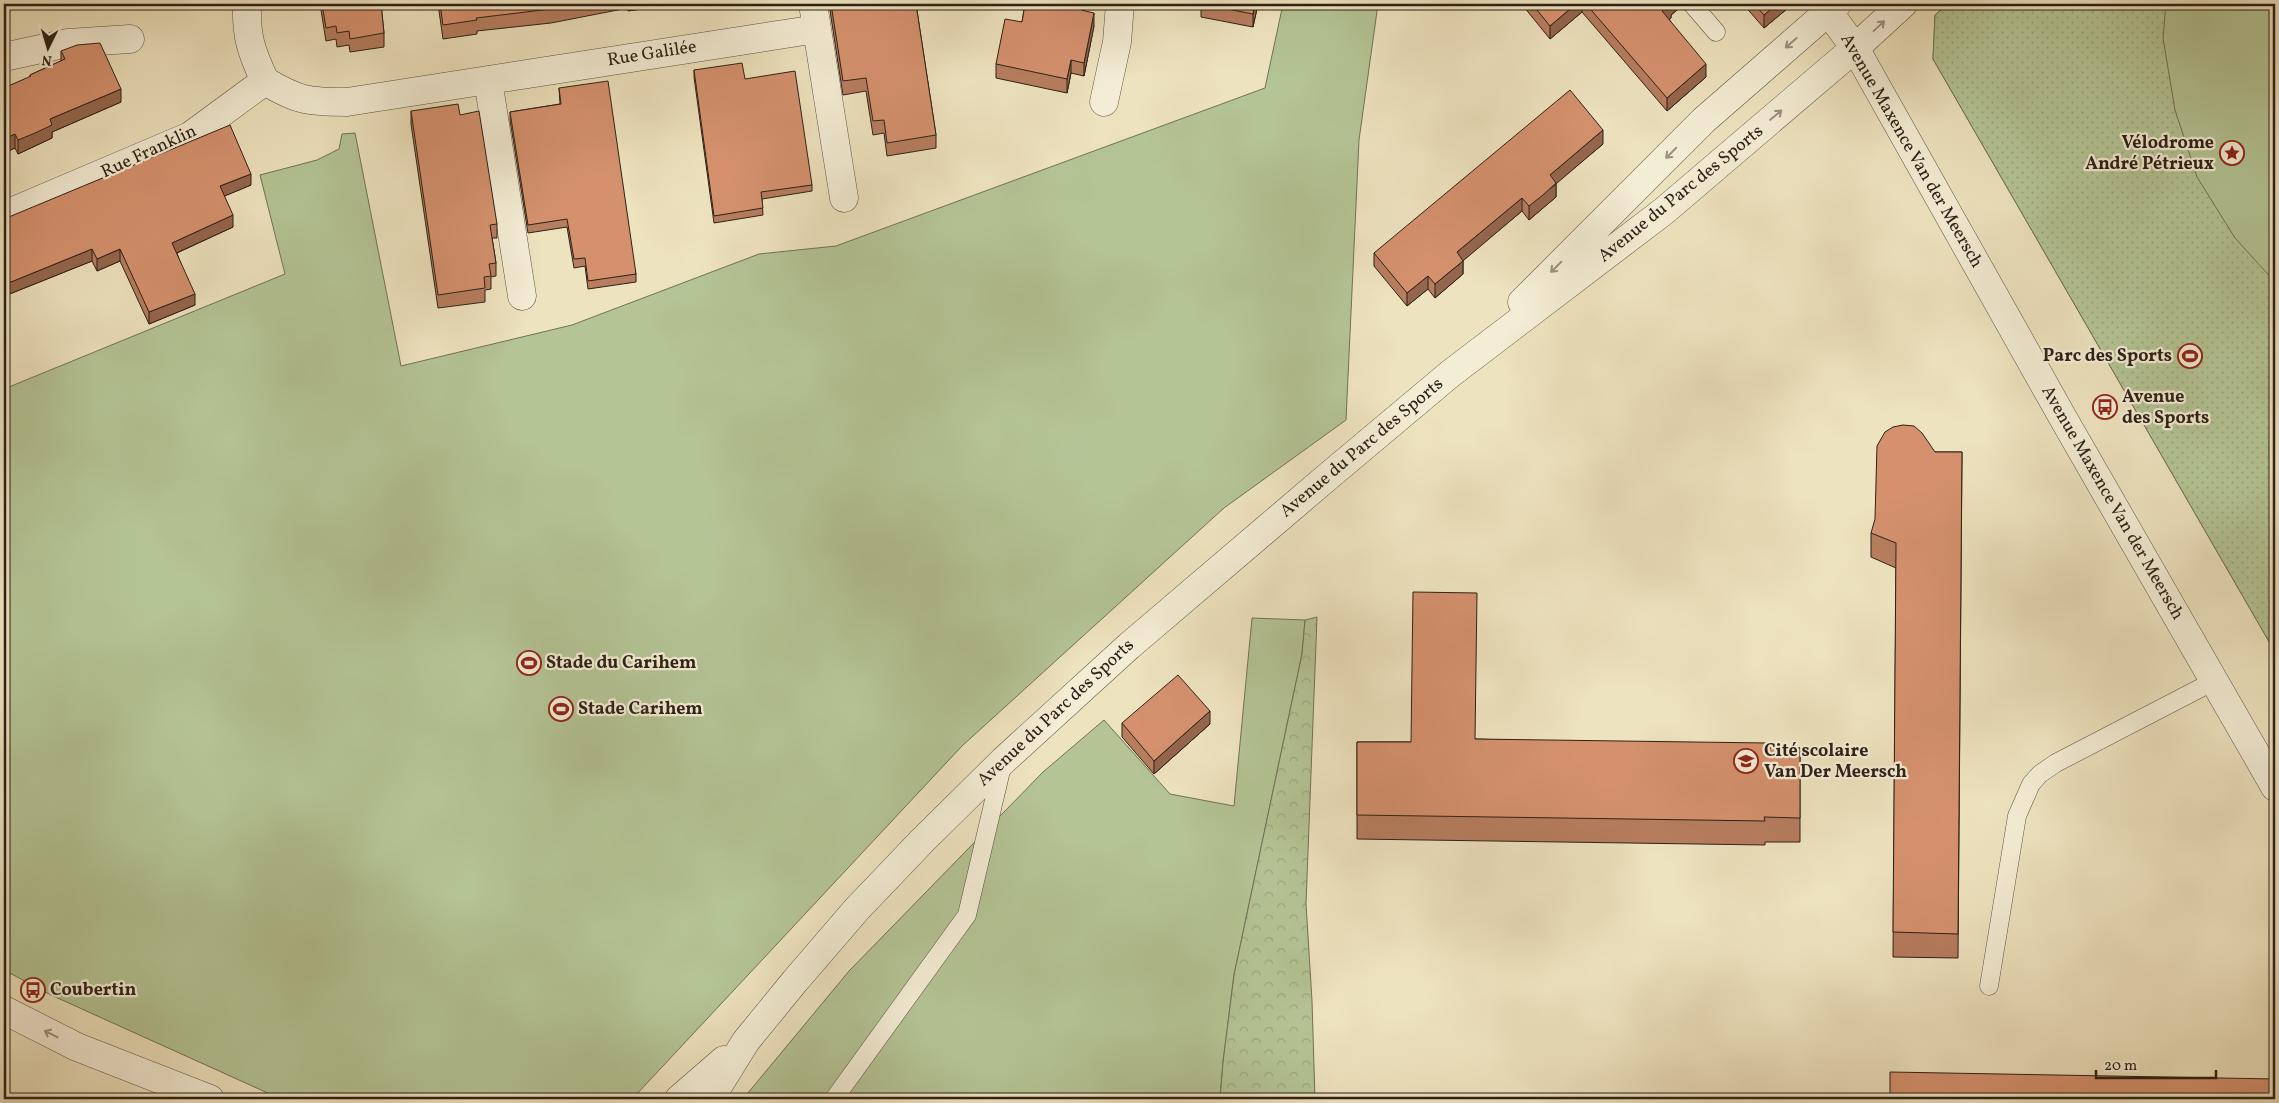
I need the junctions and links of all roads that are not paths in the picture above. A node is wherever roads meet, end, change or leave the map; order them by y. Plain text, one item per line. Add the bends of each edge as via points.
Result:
1 (246, 4) edge
2 (1120, 4) edge
3 (1692, 4) edge
4 (1903, 4) edge
5 (1832, 7) edge
6 (815, 16) edge
7 (1716, 32) dead end
8 (130, 39) dead end
9 (1855, 48) junction
10 (4, 57) edge
11 (488, 80) junction
12 (265, 81) junction
13 (1104, 102) dead end
14 (844, 198) dead end
15 (4, 215) edge
16 (522, 296) dead end
17 (1450, 374) junction
18 (2214, 681) junction
19 (1004, 760) junction
20 (2275, 787) edge
21 (1989, 986) dead end
22 (4, 1010) edge
23 (746, 1041) junction
24 (77, 1047) junction
25 (166, 1099) edge
26 (210, 1099) edge
27 (679, 1099) edge
28 (710, 1099) edge
29 (834, 1099) edge

1 - 12 street via 251,52
2 - 13 street via 1117,42
3 - 7 lane
9 -> 4 street, Avenue du Parc des Sports
5 - 9 street, Avenue Maxence Van der Meersch
5 -> 17 street, Avenue du Parc des Sports via 1704,120
6 - 11 street, Rue Galilée
6 - 14 street, Rue Galilée
8 - 10 street via 68,43
17 -> 9 street, Avenue du Parc des Sports via 1636,234
9 - 18 street, Avenue Maxence Van der Meersch
11 - 12 street, Rue Galilée via 347,102 317,102 290,97
11 - 16 street
12 - 15 street, Rue Franklin via 190,136
17 - 19 street, Avenue du Parc des Sports via 1128,646
18 - 20 street, Avenue Maxence Van der Meersch
18 - 21 lane via 2056,763 2031,784 2017,816
19 - 23 street, Avenue du Parc des Sports via 857,909
19 - 29 lane via 967,915
24 -> 22 street
23 - 27 street
23 - 28 street, Avenue du Parc des Sports
24 - 25 street
24 - 26 street

